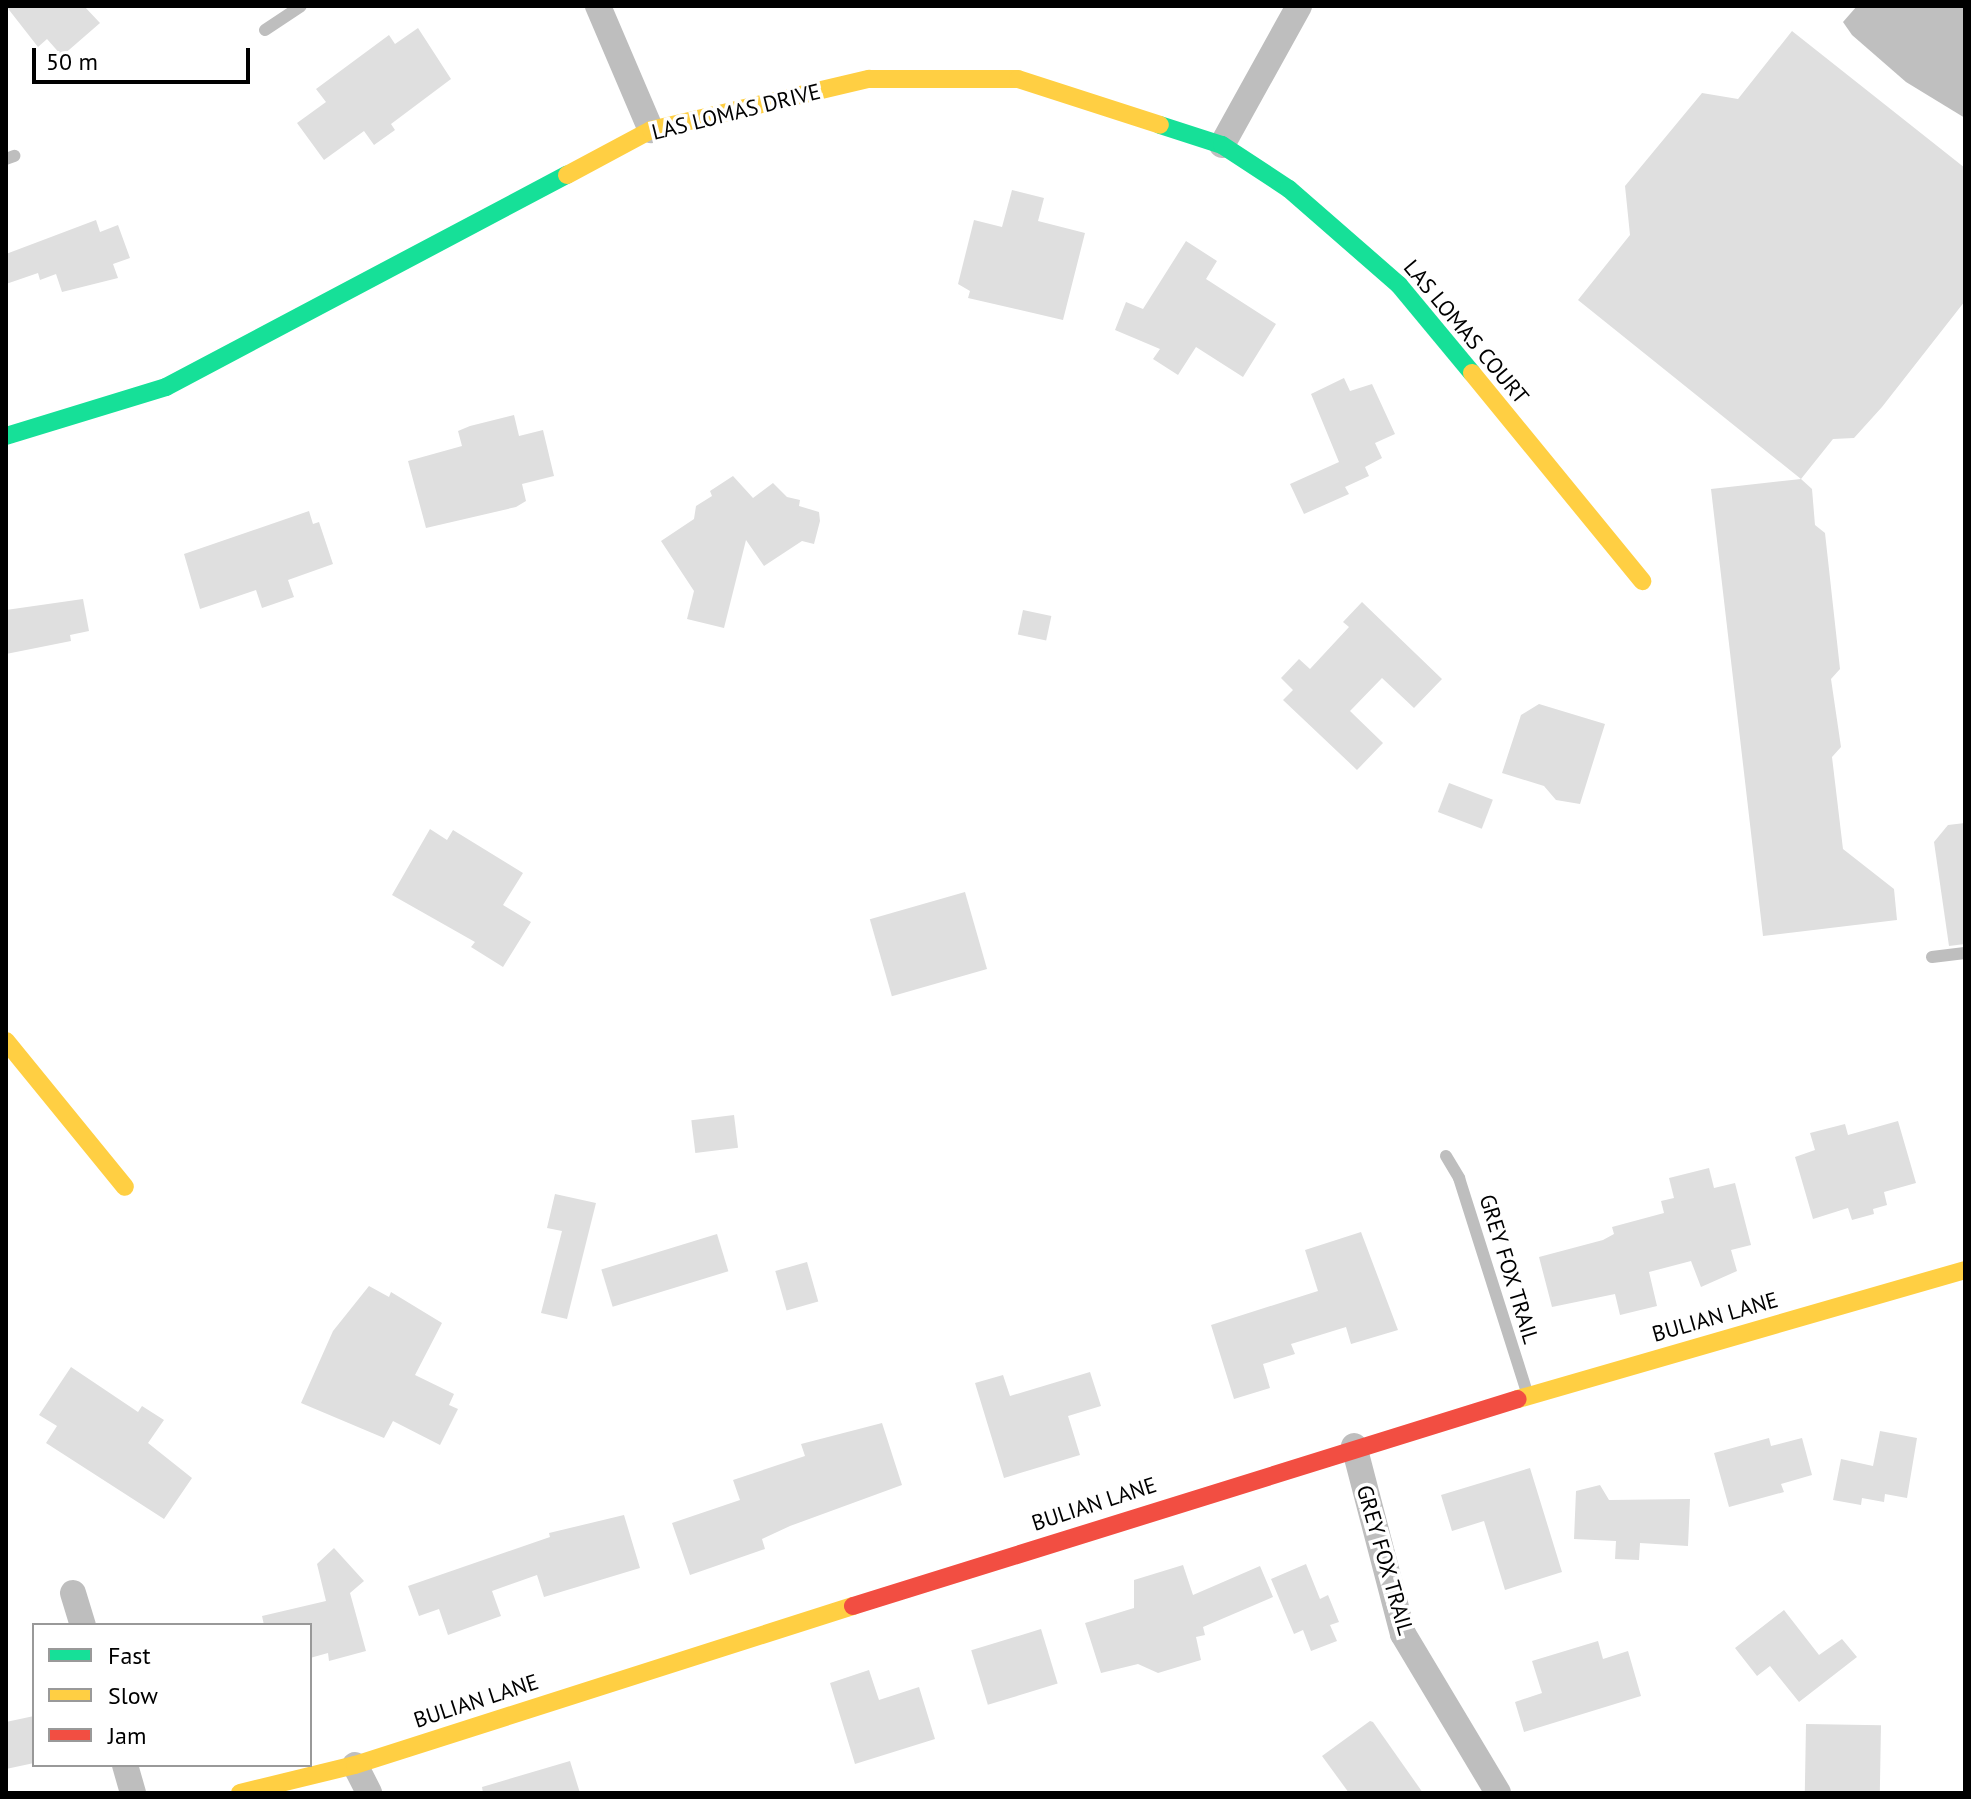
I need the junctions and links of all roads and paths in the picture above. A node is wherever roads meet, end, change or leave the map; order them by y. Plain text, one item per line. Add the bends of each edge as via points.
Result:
1 (301, 6) edge
2 (598, 6) edge
3 (1299, 6) edge
4 (265, 30) dead end
5 (651, 130) junction
6 (1222, 145) junction
7 (6, 436) edge
8 (1642, 581) dead end
9 (1965, 953) edge
10 (1932, 957) dead end
11 (6, 1041) edge
12 (1446, 1156) dead end
13 (125, 1187) dead end
14 (1965, 1270) edge
15 (1527, 1396) junction
16 (1354, 1446) junction
17 (73, 1593) dead end
18 (82, 1623) edge
19 (355, 1765) junction
20 (126, 1767) edge
21 (133, 1793) edge
22 (240, 1793) edge
23 (369, 1793) edge
24 (1498, 1793) edge

1 - 4 lane
2 - 5 street
3 - 6 street
5 - 6 street, LAS LOMAS DRIVE via 869,79 1018,79
5 - 7 street, LAS LOMAS DRIVE via 166,387
6 - 8 street, LAS LOMAS COURT via 1289,189 1399,285
9 - 10 lane
11 - 13 street
12 - 15 lane, GREY FOX TRAIL via 1459,1178
14 - 15 street, BULIAN LANE
15 - 16 street, BULIAN LANE
16 - 19 street, BULIAN LANE
16 - 24 street, GREY FOX TRAIL via 1403,1634
17 - 18 street
19 - 22 street, BULIAN LANE
19 - 23 street
20 - 21 street

